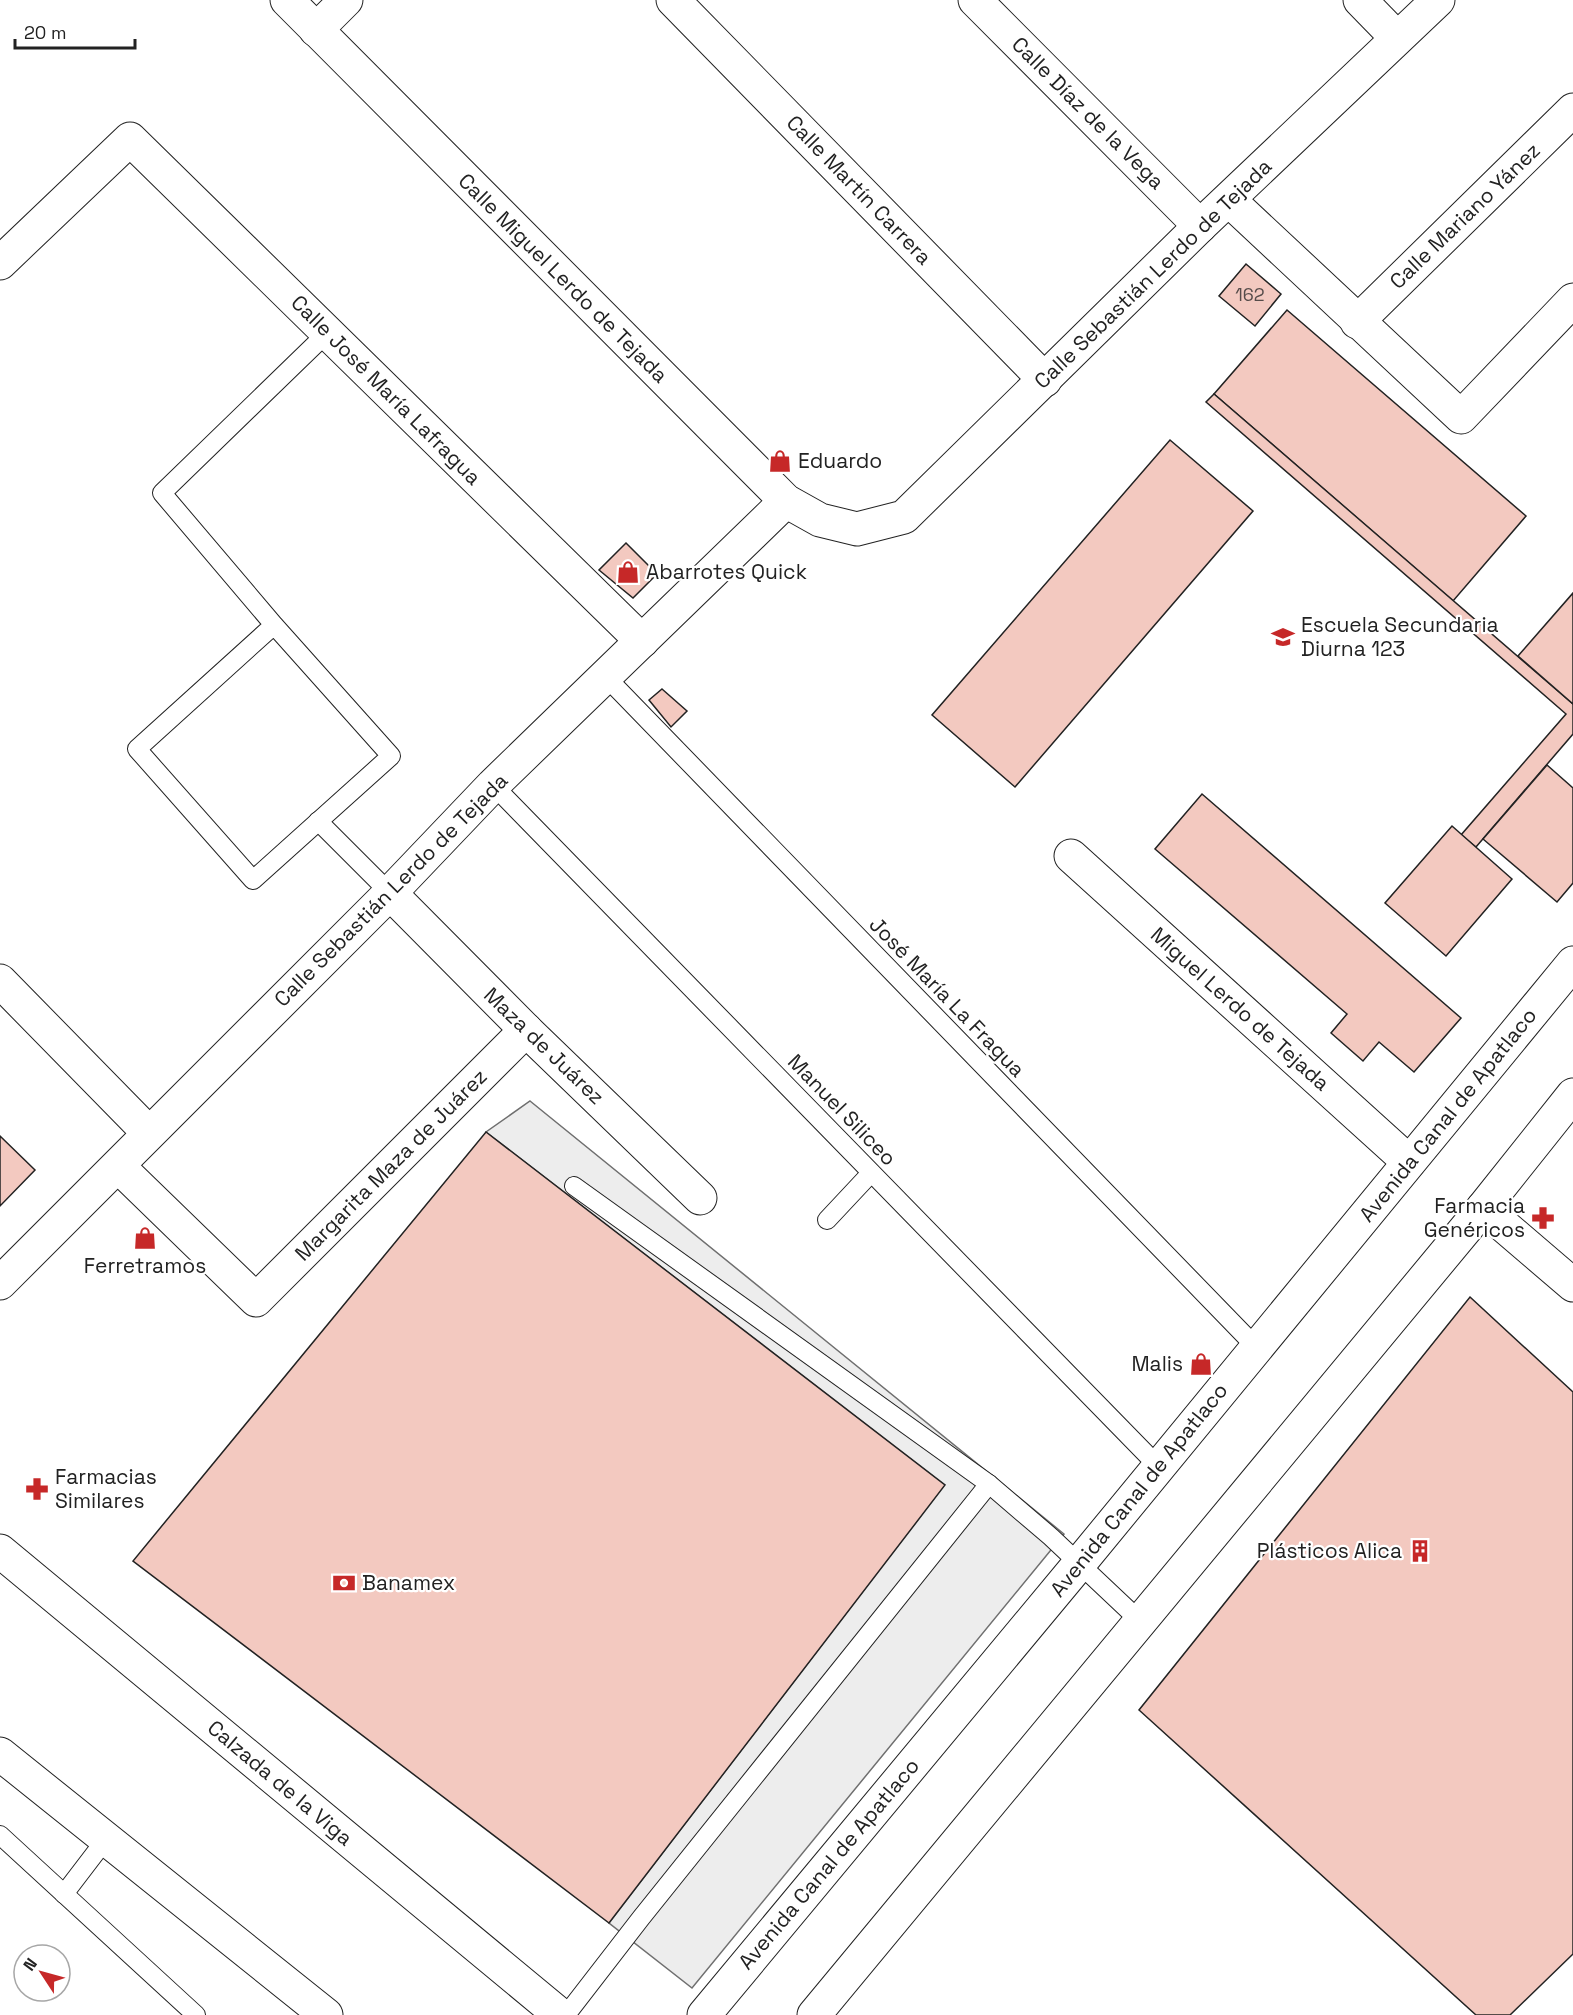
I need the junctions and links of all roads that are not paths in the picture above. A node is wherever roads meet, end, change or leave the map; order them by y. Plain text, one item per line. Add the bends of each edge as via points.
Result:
1 (287, 0) edge
2 (346, 0) edge
3 (674, 0) edge
4 (975, 0) edge
5 (1360, 0) edge
6 (1438, 0) edge
7 (316, 30) junction
8 (1397, 38) junction
9 (1573, 110) edge
10 (1228, 200) junction
11 (1200, 226) junction
12 (0, 262) edge
13 (1573, 300) edge
14 (1357, 322) junction
15 (328, 332) junction
16 (1045, 380) junction
17 (786, 501) junction
18 (857, 529) joint
19 (274, 625) junction
20 (642, 641) junction
21 (606, 677) junction
22 (494, 785) junction
23 (318, 821) junction
24 (1071, 856) dead end
25 (390, 893) junction
26 (1573, 963) edge
27 (0, 981) edge
28 (526, 1030) junction
29 (1573, 1095) edge
30 (149, 1133) junction
31 (1409, 1162) junction
32 (118, 1166) junction
33 (871, 1173) junction
34 (574, 1186) dead end
35 (700, 1198) dead end
36 (1483, 1208) junction
37 (827, 1220) dead end
38 (0, 1283) edge
39 (1573, 1286) edge
40 (1256, 1347) junction
41 (1158, 1466) junction
42 (989, 1484) junction
43 (0, 1551) edge
44 (1079, 1564) junction
45 (1140, 1621) junction
46 (0, 1754) edge
47 (0, 1835) edge
48 (106, 1839) junction
49 (64, 1894) junction
50 (196, 2015) edge
51 (326, 2015) edge
52 (560, 2015) edge
53 (566, 2015) edge
54 (704, 2015) edge
55 (814, 2015) edge

1 - 7 street, Calle Miguel Lerdo de Tejada
2 - 7 street
3 - 16 street, Calle Martín Carrera
4 - 11 street, Calle Díaz de la Vega
5 - 8 street
6 - 8 street, Calle Sebastián Lerdo de Tejada
7 - 17 street, Calle Miguel Lerdo de Tejada
8 - 10 street, Calle Sebastián Lerdo de Tejada
9 - 14 street, Calle Mariano Yánez
10 - 11 street, Calle Sebastián Lerdo de Tejada
10 - 14 street
11 - 16 street, Calle Sebastián Lerdo de Tejada
12 - 15 street, Calle José María Lafragua via 130,139
13 - 14 street via 1461,417
15 - 19 lane via 162,493
15 - 20 street, Calle José María Lafragua
16 - 18 street, Calle Sebastián Lerdo de Tejada via 904,517
17 - 18 street, Calle Miguel Lerdo de Tejada via 820,520
17 - 20 street, Calle Sebastián Lerdo de Tejada
19 - 23 lane via 391,756
19 - 23 lane via 137,749 253,880
20 - 21 street, Calle Sebastián Lerdo de Tejada
21 - 22 street, Calle Sebastián Lerdo de Tejada
21 - 40 lane, José María La Fragua
22 - 25 street, Calle Sebastián Lerdo de Tejada
22 - 33 lane, Manuel Siliceo
23 - 25 lane
24 - 31 street, Miguel Lerdo de Tejada
25 - 28 street, Maza de Juárez
25 - 30 street, Calle Sebastián Lerdo de Tejada
26 - 31 street, Avenida Canal de Apatlaco
27 - 30 street
28 - 32 street, Margarita Maza de Juárez via 256,1300
28 - 35 street, Maza de Juárez
29 - 36 street
30 - 32 street, Calle Sebastián Lerdo de Tejada
31 - 40 street, Avenida Canal de Apatlaco
32 - 38 street, Calle Sebastián Lerdo de Tejada
33 - 37 lane
33 - 41 lane, Manuel Siliceo
34 - 42 lane
36 - 39 street
36 - 45 street
40 - 41 street, Avenida Canal de Apatlaco
41 - 44 street, Avenida Canal de Apatlaco
42 - 44 lane
42 - 53 lane
43 - 52 street, Calzada de la Viga
44 - 45 lane
44 - 54 street, Avenida Canal de Apatlaco
45 - 55 street
46 - 48 street
47 - 49 lane
48 - 49 lane
48 - 51 street
49 - 50 lane

